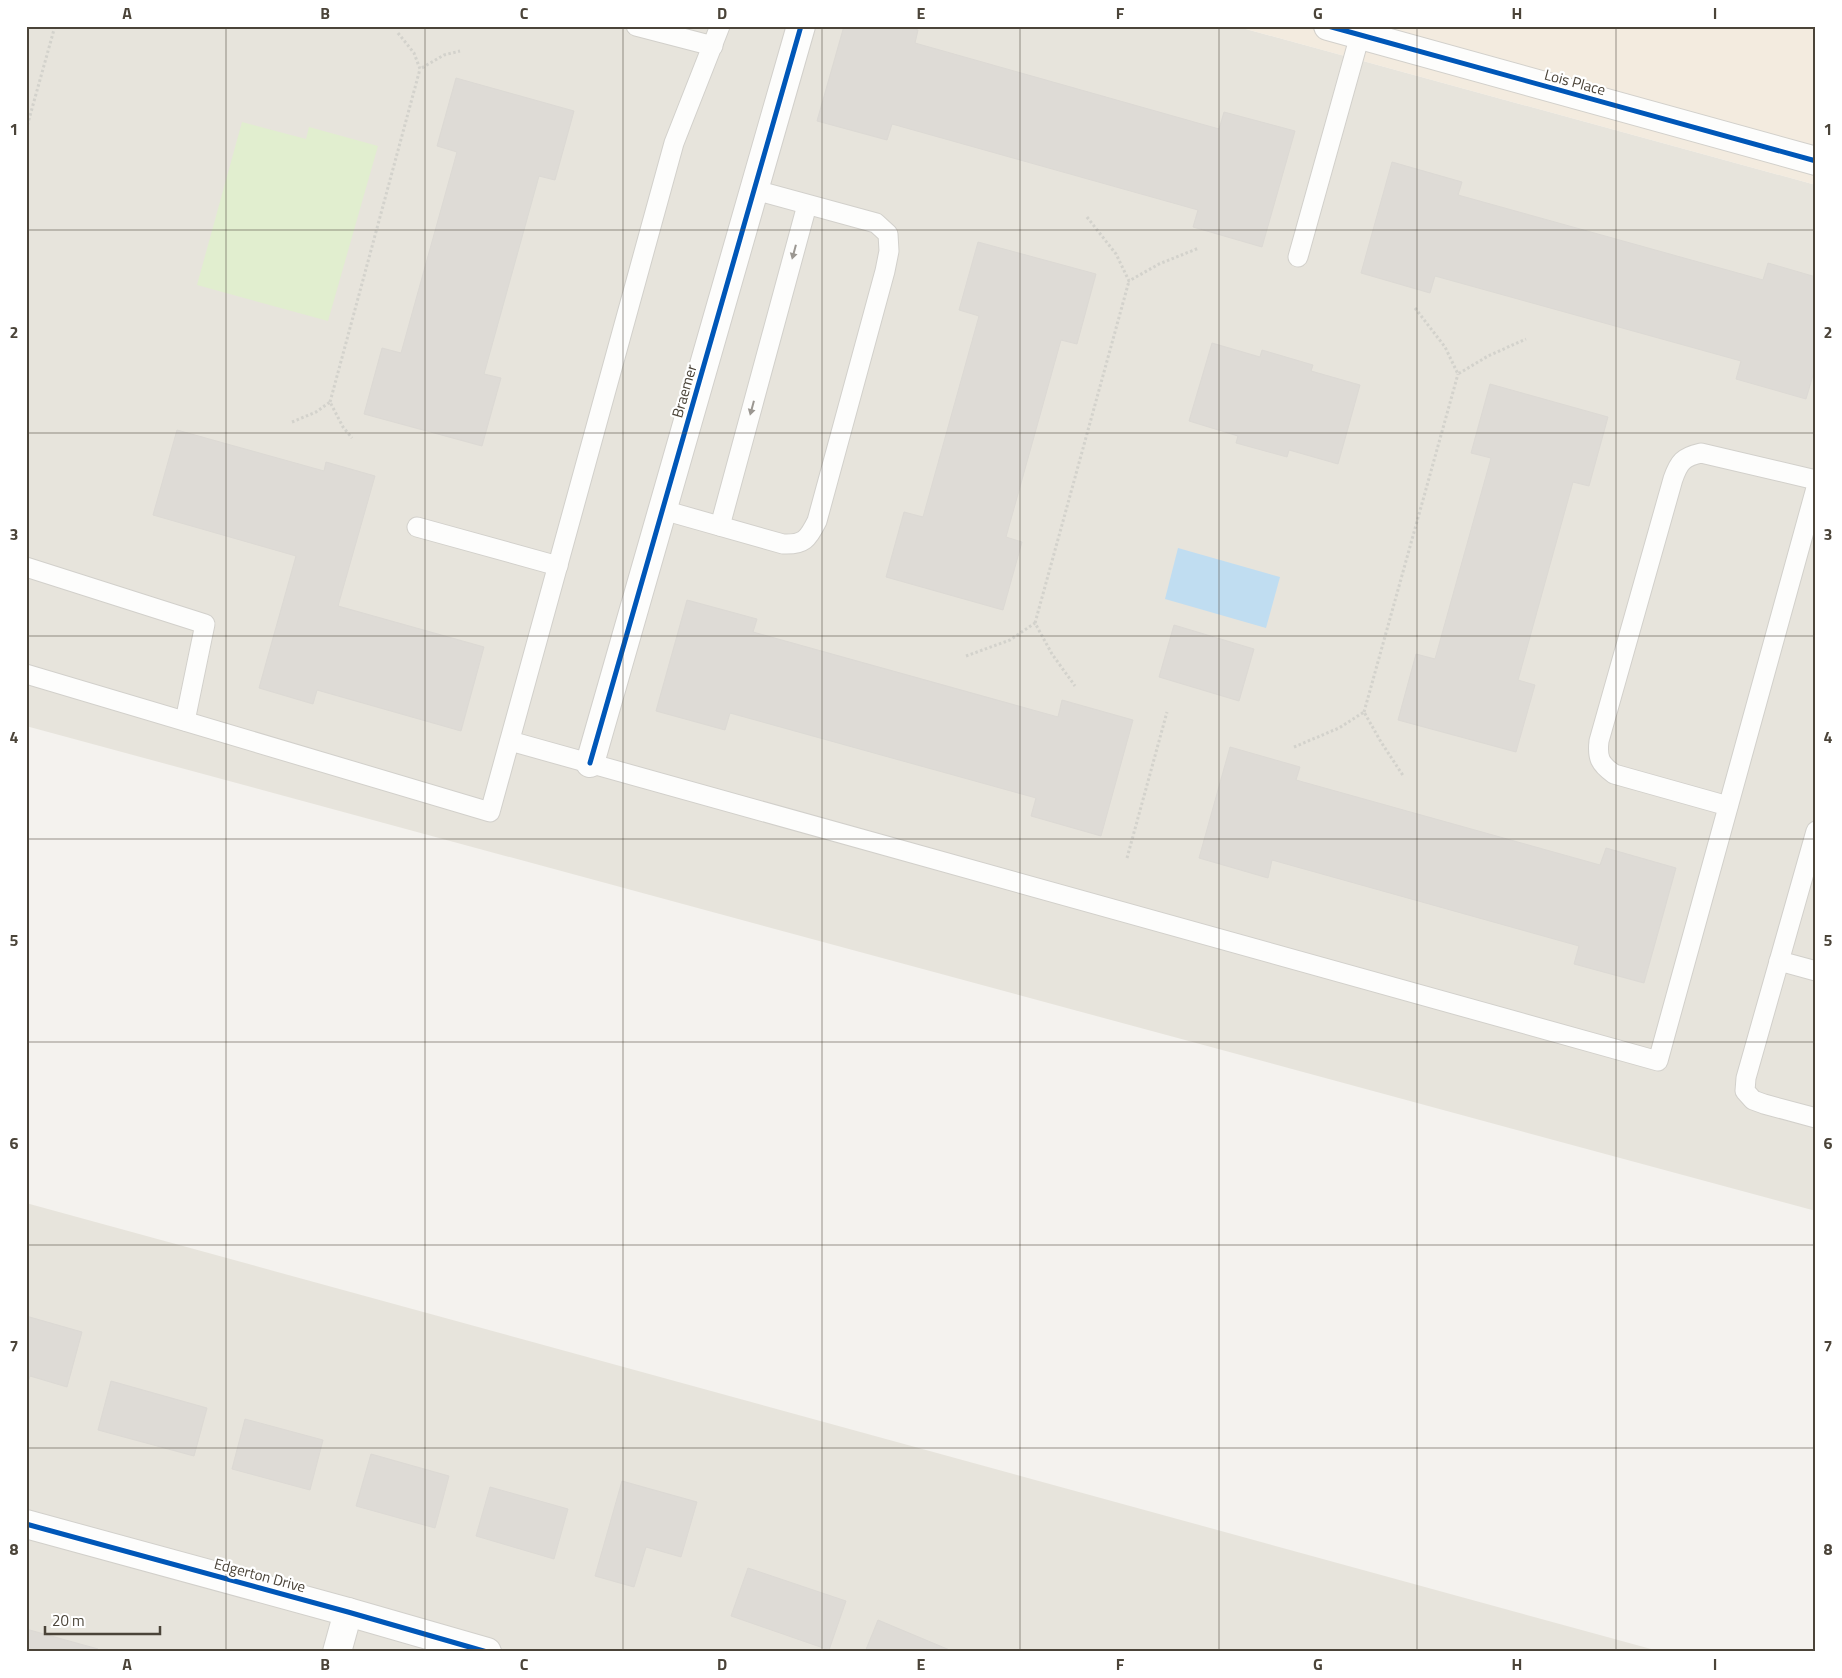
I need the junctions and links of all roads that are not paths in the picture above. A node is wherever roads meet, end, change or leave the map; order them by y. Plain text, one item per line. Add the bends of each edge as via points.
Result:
1 (636, 26) edge
2 (720, 26) edge
3 (801, 26) edge
4 (1328, 26) edge
5 (1360, 35) junction
6 (713, 46) junction
7 (1816, 161) edge
8 (754, 190) junction
9 (807, 205) junction
10 (1298, 257) dead end
11 (1816, 480) edge
12 (1816, 488) edge
13 (663, 510) junction
14 (720, 526) junction
15 (417, 527) dead end
16 (558, 566) junction
17 (26, 567) edge
18 (26, 674) edge
19 (185, 721) junction
20 (510, 741) junction
21 (590, 763) junction
22 (1728, 806) junction
23 (1816, 831) edge
24 (1779, 961) junction
25 (1816, 971) edge
26 (1816, 1118) edge
27 (26, 1524) edge
28 (348, 1612) junction
29 (337, 1652) edge
30 (487, 1652) edge

1 - 6 lane
2 - 6 lane
3 - 8 street, Braemer
4 - 5 street, Lois Place
5 - 7 street, Lois Place
5 - 10 lane
6 - 16 lane via 674,143
8 - 9 lane
8 - 13 street, Braemer
9 -> 14 lane
9 - 14 lane via 876,223 888,234 886,271 810,537 796,545 783,544
11 - 22 lane via 1701,453 1688,456 1678,465 1599,741 1598,754 1604,767 1614,774
12 - 22 lane
13 - 14 lane
13 - 21 street, Braemer
15 - 16 lane
16 - 20 lane
17 - 19 lane via 205,624
18 - 19 lane
19 - 20 lane via 490,812
20 - 21 lane
21 - 22 lane via 1658,1061
23 - 24 lane
24 - 25 lane
24 - 26 lane via 1745,1090 1753,1100
27 - 28 street, Edgerton Drive
28 - 29 street
28 - 30 street, Edgerton Drive

